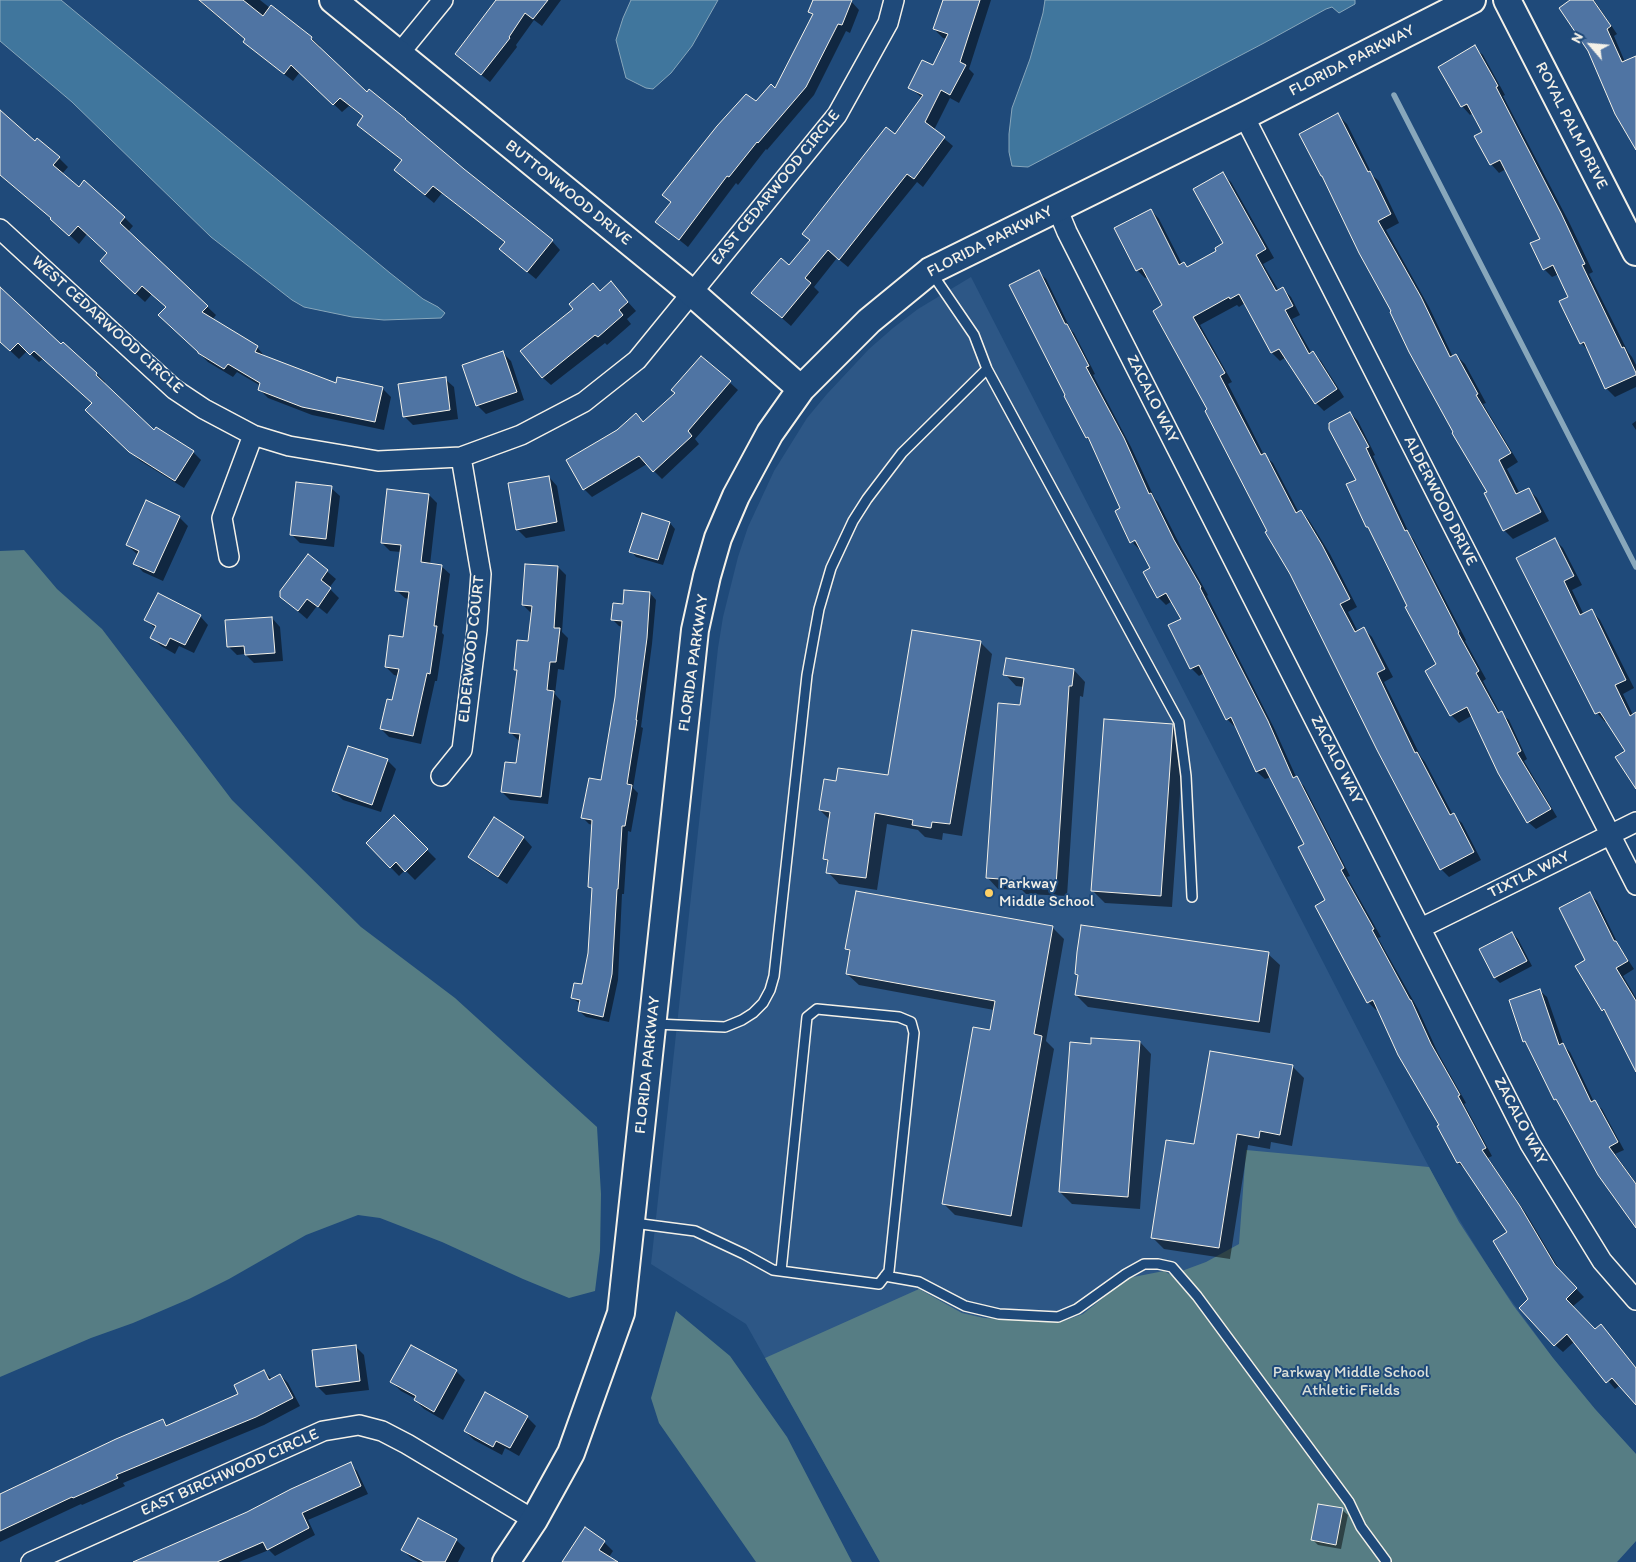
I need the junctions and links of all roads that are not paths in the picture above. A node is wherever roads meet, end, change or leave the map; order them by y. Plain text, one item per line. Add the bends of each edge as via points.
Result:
1 (333, 0) edge
2 (443, 0) edge
3 (894, 0) edge
4 (1472, 0) edge
5 (1507, 0) edge
6 (398, 55) junction
7 (1244, 116) junction
8 (1056, 208) junction
9 (0, 229) edge
10 (1636, 252) edge
11 (930, 271) junction
12 (692, 294) junction
13 (987, 369) junction
14 (801, 389) junction
15 (253, 435) junction
16 (461, 457) junction
17 (229, 557) dead end
18 (441, 776) dead end
19 (1636, 822) edge
20 (1611, 835) junction
21 (1636, 885) edge
22 (1192, 897) dead end
23 (1421, 928) junction
24 (652, 1024) junction
25 (631, 1222) junction
26 (780, 1271) junction
27 (885, 1276) junction
28 (1636, 1300) edge
29 (534, 1520) junction
30 (1386, 1561) edge
31 (31, 1562) edge
32 (506, 1562) edge

1 - 6 street, BUTTONWOOD DRIVE
2 - 6 street
3 - 12 street, EAST CEDARWOOD CIRCLE via 888,24 837,115
4 - 7 street, FLORIDA PARKWAY
5 - 10 street, ROYAL PALM DRIVE
6 - 12 street, BUTTONWOOD DRIVE
7 - 8 street, FLORIDA PARKWAY
7 - 20 street, ALDERWOOD DRIVE
8 - 11 street, FLORIDA PARKWAY
8 - 23 street, ZACALO WAY
9 - 15 street, WEST CEDARWOOD CIRCLE via 174,389
11 - 13 lane via 974,335
11 - 14 street, FLORIDA PARKWAY via 869,321
12 - 14 street, BUTTONWOOD DRIVE
12 - 16 street, WEST CEDARWOOD CIRCLE via 637,360 584,402 521,435
13 - 22 lane via 1179,722 1186,776
13 - 24 lane via 902,453 867,499 831,568 806,675 774,976 764,1003 753,1013 726,1027
14 - 24 street, FLORIDA PARKWAY via 770,433 736,496 718,538 707,576 695,630
15 - 16 street, WEST CEDARWOOD CIRCLE via 289,446 378,461
15 - 17 street via 222,518
16 - 18 street, ELDERWOOD COURT via 481,574 462,750
19 - 20 street, TIXTLA WAY
20 - 21 street, ALDERWOOD DRIVE
20 - 23 street, TIXTLA WAY
23 - 28 street, ZACALO WAY via 1530,1144 1602,1260
24 - 25 street, FLORIDA PARKWAY
25 - 26 lane via 695,1231
25 - 29 street, FLORIDA PARKWAY via 621,1312 571,1453
26 - 27 lane via 879,1284
26 - 27 lane via 807,1017 816,1009 899,1017 911,1022 914,1033 889,1271
27 - 30 lane via 919,1282 965,1306 1000,1314 1058,1317 1077,1309 1144,1264 1172,1267 1197,1296 1349,1502 1361,1527
29 - 31 street, EAST BIRCHWOOD CIRCLE via 408,1444 382,1431 359,1426 323,1430
29 - 32 street, FLORIDA PARKWAY

